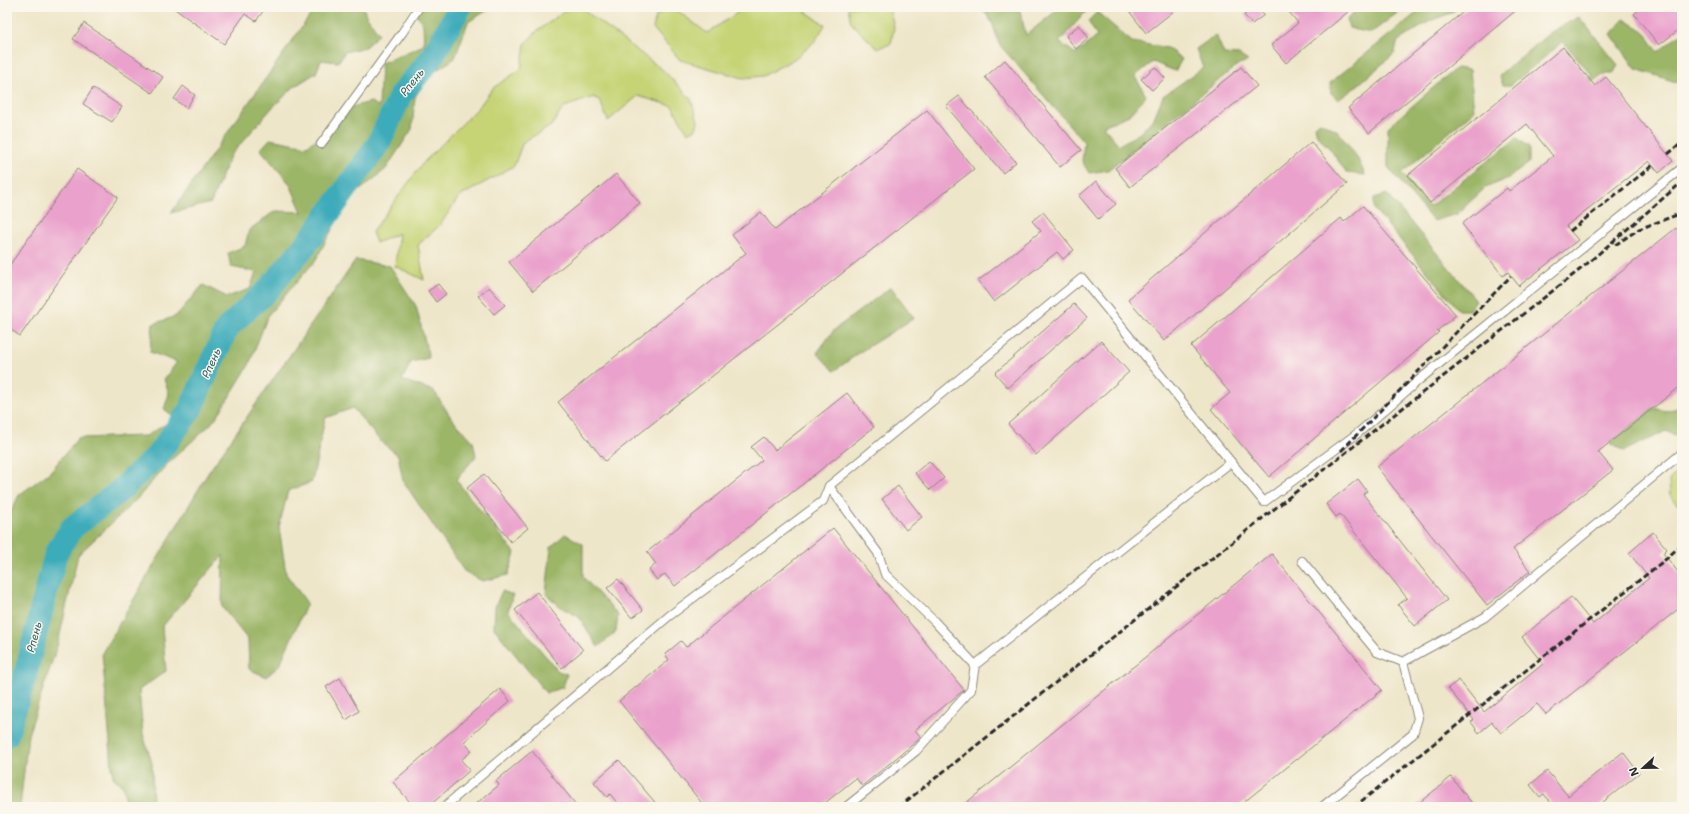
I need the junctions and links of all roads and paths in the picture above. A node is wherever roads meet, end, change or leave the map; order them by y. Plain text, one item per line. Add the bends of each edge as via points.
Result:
1 (419, 7) edge
2 (321, 144) dead end
3 (1682, 168) edge
4 (1682, 453) edge
5 (1231, 462) junction
6 (829, 486) junction
7 (1302, 561) dead end
8 (1403, 662) junction
9 (976, 665) junction
10 (444, 807) edge
11 (846, 807) edge
12 (1322, 807) edge

1 - 2 lane
3 - 5 lane via 1419,380 1358,433 1264,502
4 - 8 lane via 1485,617
5 - 6 lane via 1082,278
5 - 9 lane
6 - 9 lane via 878,553 885,574
6 - 10 lane via 823,501 669,616
7 - 8 lane via 1377,652
8 - 12 lane via 1418,718 1413,734
9 - 11 lane via 971,690 916,752

